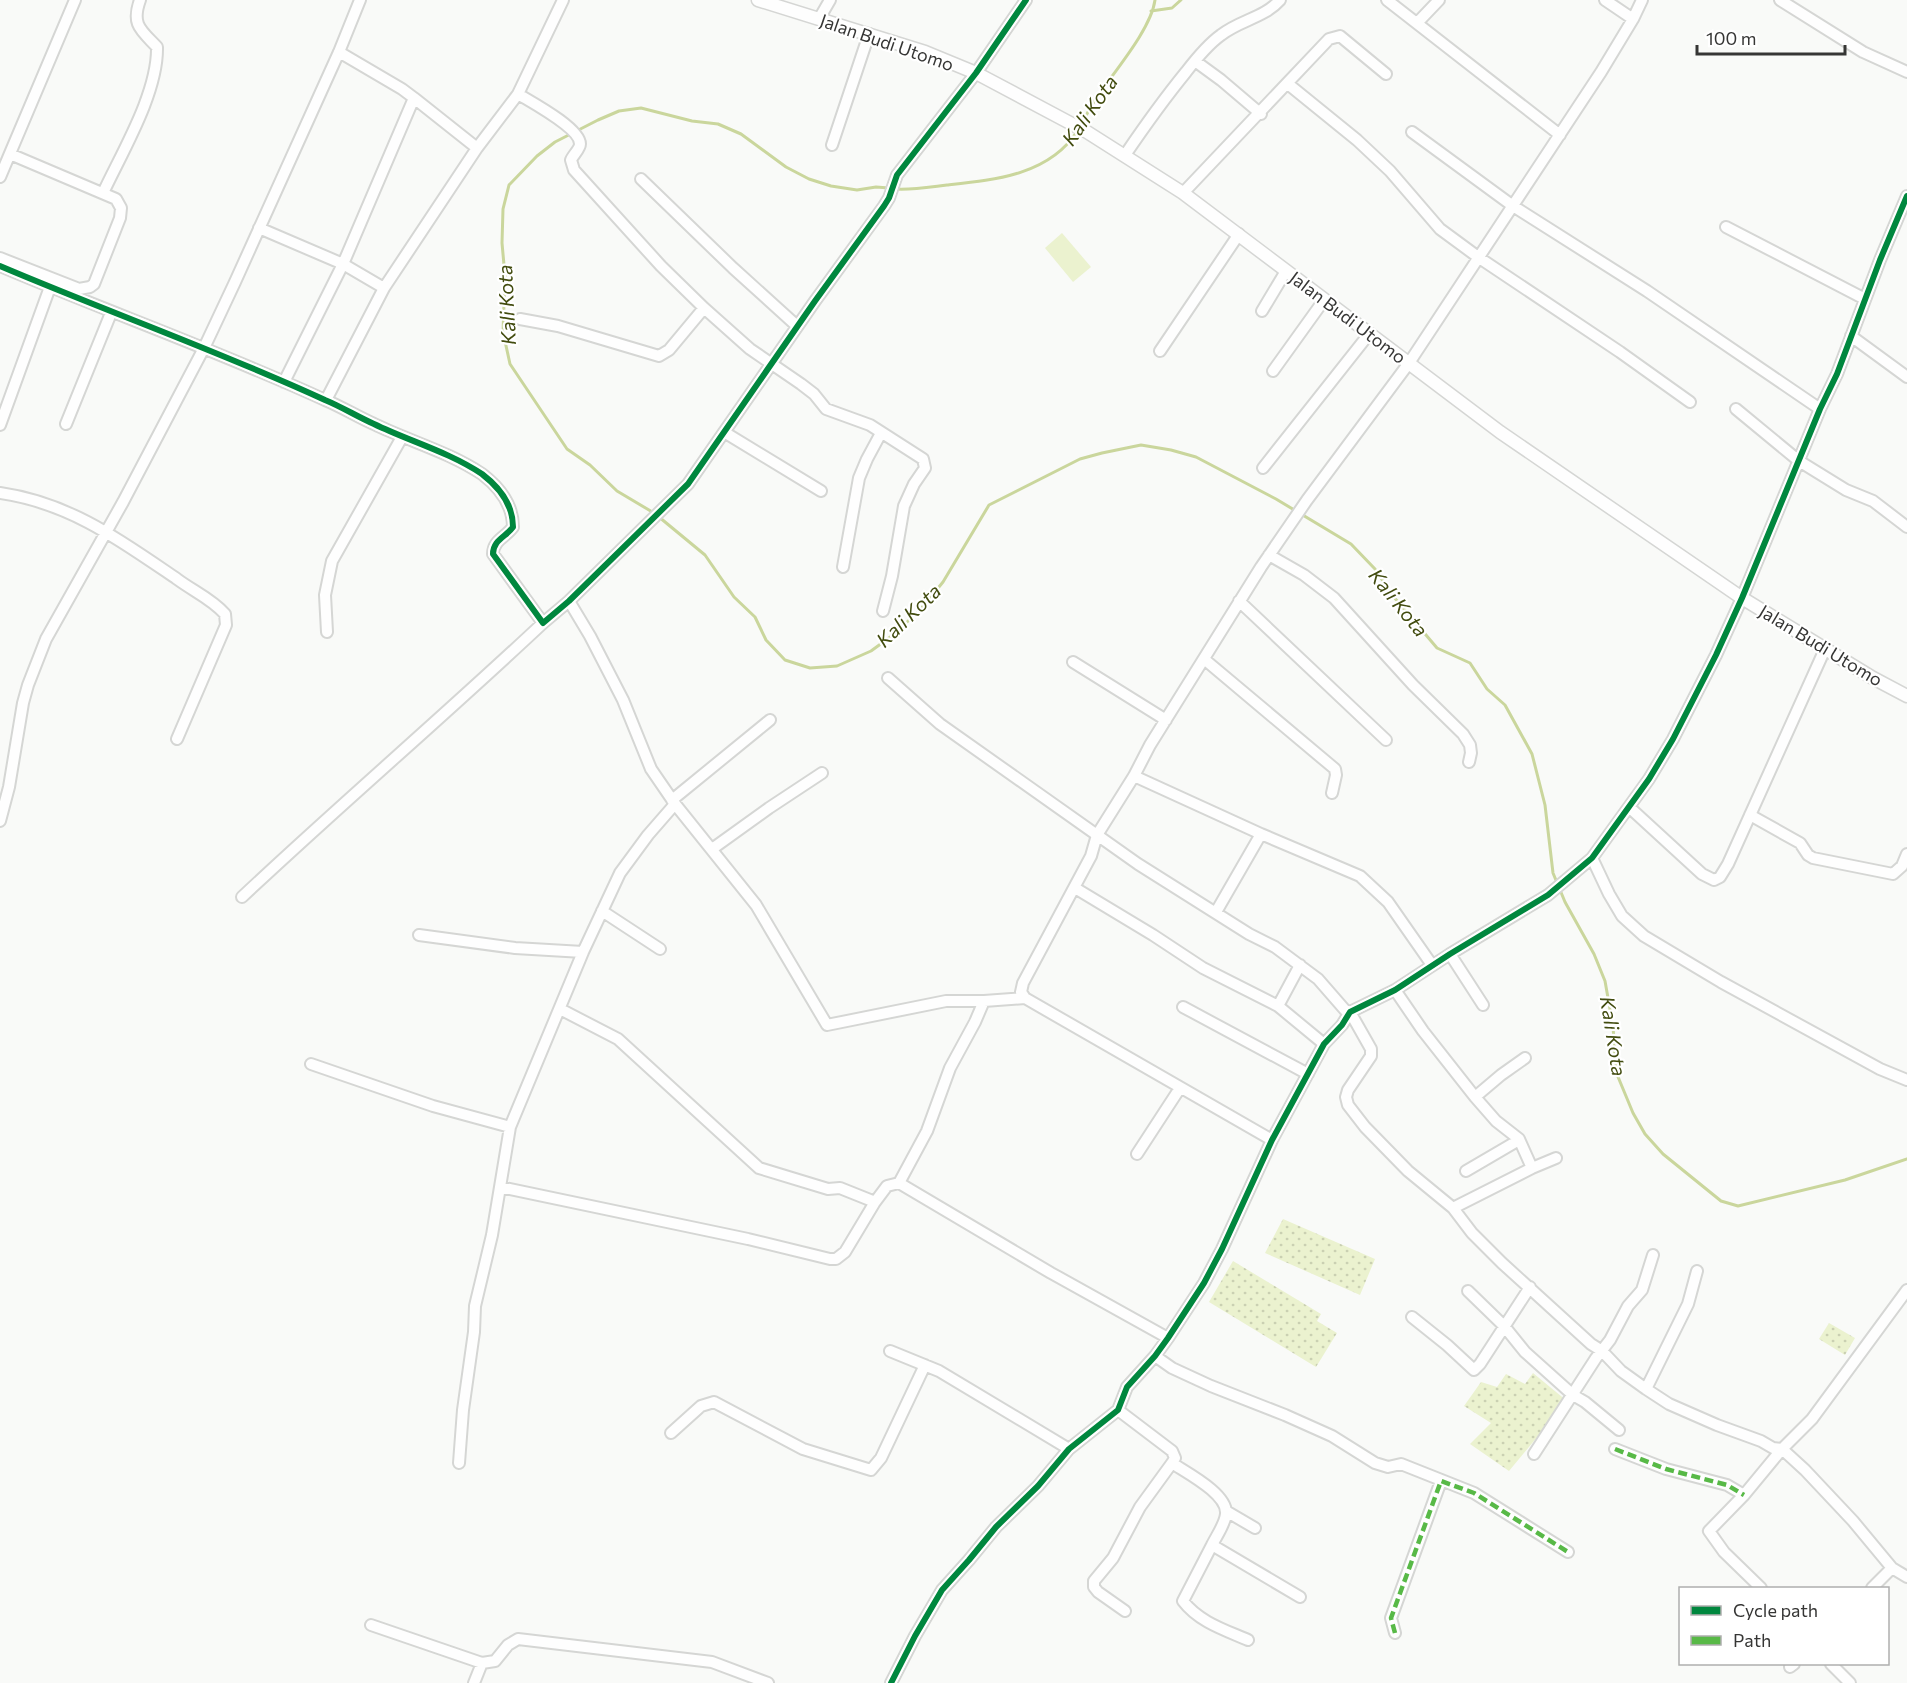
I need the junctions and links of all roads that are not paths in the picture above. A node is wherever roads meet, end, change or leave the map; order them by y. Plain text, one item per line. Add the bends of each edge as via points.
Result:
1 (75, 0) edge
2 (140, 0) edge
3 (360, 0) edge
4 (563, 0) edge
5 (758, 0) edge
6 (830, 0) edge
7 (1026, 0) edge
8 (1280, 0) edge
9 (1387, 0) edge
10 (1439, 0) edge
11 (1605, 0) edge
12 (1642, 0) edge
13 (1780, 0) edge
14 (819, 19) junction
15 (1633, 19) junction
16 (1418, 22) junction
17 (869, 34) junction
18 (339, 52) junction
19 (1195, 61) junction
20 (1907, 72) edge
21 (976, 73) junction
22 (1386, 74) dead end
23 (1288, 84) junction
24 (518, 94) junction
25 (414, 98) junction
26 (1261, 114) junction
27 (1412, 132) dead end
28 (1560, 135) junction
29 (832, 145) dead end
30 (477, 148) junction
31 (10, 154) junction
32 (1125, 155) junction
33 (0, 177) edge
34 (641, 179) dead end
35 (103, 193) junction
36 (1184, 193) junction
37 (1907, 196) edge
38 (1513, 206) junction
39 (1903, 218) edge
40 (1726, 227) dead end
41 (259, 228) junction
42 (1239, 234) junction
43 (1478, 257) junction
44 (0, 258) edge
45 (344, 264) junction
46 (0, 266) edge
47 (1286, 271) junction
48 (50, 287) junction
49 (384, 288) junction
50 (1865, 299) junction
51 (1324, 300) junction
52 (704, 308) junction
53 (1262, 311) dead end
54 (111, 313) junction
55 (520, 319) dead end
56 (797, 326) junction
57 (1369, 334) junction
58 (1851, 336) junction
59 (204, 348) junction
60 (1160, 351) dead end
61 (1409, 363) junction
62 (772, 365) junction
63 (1273, 371) dead end
64 (1907, 377) edge
65 (284, 382) junction
66 (327, 400) junction
67 (1690, 402) dead end
68 (1736, 409) dead end
69 (1820, 410) junction
70 (66, 424) dead end
71 (0, 425) edge
72 (724, 432) junction
73 (881, 433) junction
74 (402, 437) junction
75 (1799, 461) junction
76 (1263, 468) dead end
77 (821, 491) dead end
78 (0, 493) edge
79 (1907, 527) edge
80 (106, 531) junction
81 (1269, 555) junction
82 (843, 567) dead end
83 (1742, 598) junction
84 (569, 601) junction
85 (1239, 601) junction
86 (883, 611) dead end
87 (543, 623) junction
88 (327, 632) dead end
89 (1825, 649) junction
90 (1204, 659) junction
91 (1073, 662) dead end
92 (888, 678) dead end
93 (1907, 696) edge
94 (770, 720) dead end
95 (1166, 720) junction
96 (177, 740) dead end
97 (1386, 740) dead end
98 (1469, 762) dead end
99 (822, 773) dead end
100 (1134, 776) junction
101 (1332, 793) dead end
102 (673, 802) junction
103 (1629, 807) junction
104 (1750, 815) junction
105 (0, 821) edge
106 (1261, 834) junction
107 (1097, 835) junction
108 (712, 849) junction
109 (1907, 854) edge
110 (1592, 858) junction
111 (1075, 888) junction
112 (242, 897) dead end
113 (602, 911) junction
114 (1216, 912) junction
115 (419, 935) dead end
116 (660, 949) dead end
117 (583, 952) junction
118 (1450, 954) junction
119 (1300, 965) junction
120 (1432, 965) junction
121 (1395, 990) junction
122 (1025, 998) junction
123 (984, 1001) junction
124 (1483, 1005) dead end
125 (1278, 1006) junction
126 (1183, 1007) dead end
127 (560, 1009) junction
128 (1350, 1012) junction
129 (1324, 1044) junction
130 (1525, 1058) dead end
131 (311, 1064) dead end
132 (1308, 1074) junction
133 (1907, 1080) edge
134 (1180, 1088) junction
135 (1475, 1097) junction
136 (510, 1127) junction
137 (1272, 1140) junction
138 (1520, 1140) junction
139 (1137, 1154) dead end
140 (1556, 1158) dead end
141 (1532, 1168) junction
142 (1466, 1171) dead end
143 (899, 1183) junction
144 (500, 1187) junction
145 (875, 1202) junction
146 (1453, 1208) junction
147 (1653, 1255) dead end
148 (1697, 1270) dead end
149 (1530, 1287) junction
150 (1907, 1290) edge
151 (1468, 1291) dead end
152 (1412, 1317) dead end
153 (1504, 1326) junction
154 (1168, 1338) junction
155 (890, 1351) dead end
156 (1602, 1351) junction
157 (1155, 1356) junction
158 (925, 1365) junction
159 (1646, 1389) junction
160 (1574, 1395) junction
161 (1118, 1410) junction
162 (1619, 1430) dead end
163 (671, 1433) dead end
164 (1069, 1449) junction
165 (1615, 1449) dead end
166 (1782, 1449) junction
167 (1534, 1454) dead end
168 (459, 1463) dead end
169 (1172, 1463) junction
170 (1441, 1481) junction
171 (1744, 1495) junction
172 (1226, 1511) junction
173 (1255, 1528) dead end
174 (1212, 1545) junction
175 (1568, 1552) dead end
176 (1892, 1568) junction
177 (1907, 1576) edge
178 (1760, 1587) edge
179 (1873, 1587) edge
180 (1300, 1597) dead end
181 (1125, 1611) dead end
182 (371, 1626) dead end
183 (1395, 1633) dead end
184 (1248, 1640) dead end
185 (482, 1662) junction
186 (1832, 1665) edge
187 (474, 1683) edge
188 (768, 1683) edge
189 (891, 1683) edge
190 (1850, 1683) edge

1 - 31 street
2 - 35 street via 137,26 157,47 158,63 147,97
3 - 18 street
4 - 24 street
5 - 14 street, Jalan Budi Utomo
6 - 14 street
7 - 21 street
8 - 19 street via 1264,15 1221,34
9 - 16 street
10 - 16 street
11 - 15 street
12 - 15 street
13 - 20 street via 1863,52
14 - 17 street, Jalan Budi Utomo
15 - 28 street
16 - 28 street
17 - 21 street, Jalan Budi Utomo
17 - 29 street
18 - 25 street
18 - 41 street
19 - 26 street
19 - 32 street
21 - 32 street, Jalan Budi Utomo
21 - 56 street via 908,160 895,179 889,198
22 - 23 street via 1340,36 1329,39
23 - 26 street
23 - 43 street via 1357,140 1440,229
24 - 30 street
24 - 52 street via 567,125 580,145 571,160 574,170
25 - 30 street
25 - 45 street
26 - 36 street
27 - 38 street
28 - 38 street
30 - 49 street
31 - 33 street
31 - 35 street
32 - 36 street, Jalan Budi Utomo
34 - 56 street
35 - 44 street via 116,199 121,208 120,218 90,287 79,289
36 - 42 street, Jalan Budi Utomo
37 - 39 street
38 - 43 street
38 - 69 street via 1647,291
39 - 50 street
40 - 50 street
41 - 45 street
41 - 59 street
42 - 47 street, Jalan Budi Utomo
42 - 60 street
43 - 61 street
43 - 67 street
45 - 49 street
45 - 65 street
46 - 48 street
47 - 51 street, Jalan Budi Utomo
47 - 53 street
48 - 54 street
48 - 71 street
49 - 66 street
50 - 58 street
51 - 57 street, Jalan Budi Utomo
51 - 63 street
52 - 55 street via 669,350 659,356 558,326
52 - 62 street
54 - 59 street
54 - 70 street
56 - 62 street
57 - 61 street, Jalan Budi Utomo
57 - 76 street
58 - 64 street
58 - 69 street
59 - 65 street
59 - 80 street
61 - 81 street
61 - 83 street, Jalan Budi Utomo via 1500,432
62 - 72 street
62 - 73 street via 808,389 826,409 870,424
65 - 66 street
66 - 74 street
68 - 75 street
69 - 75 street
72 - 77 street
72 - 84 street via 670,503
73 - 82 street via 859,478
73 - 86 street via 923,459 925,468 904,506
74 - 87 street via 481,474 502,494 510,507 513,527 497,541 493,554
74 - 88 street via 332,561 325,595
75 - 79 street via 1846,490 1873,501
75 - 83 street
78 - 80 street via 59,507
80 - 96 street via 210,599 225,614 226,625
80 - 105 street via 46,639 28,685
81 - 85 street
81 - 98 street via 1334,598 1463,734 1470,745
83 - 89 street, Jalan Budi Utomo
83 - 103 street via 1673,739
84 - 87 street
84 - 102 street via 623,700 651,769
85 - 90 street
85 - 97 street
87 - 112 street
89 - 93 street, Jalan Budi Utomo
89 - 104 street
90 - 95 street
90 - 101 street via 1335,769
91 - 95 street
92 - 107 street via 940,724
94 - 102 street
95 - 100 street
99 - 108 street
100 - 106 street
100 - 107 street
102 - 108 street
102 - 113 street via 620,873
103 - 104 street via 1702,874 1714,880 1728,864
103 - 110 street
104 - 109 street via 1800,843 1813,858 1893,874
106 - 114 street
106 - 120 street via 1360,876 1388,902
107 - 111 street
107 - 114 street
108 - 123 street via 756,905 827,1025 946,1001
110 - 118 street via 1548,895
110 - 133 street via 1622,916 1644,936 1721,982
111 - 122 street via 1023,983 1021,992
111 - 125 street via 1203,968
113 - 116 street
113 - 117 street
114 - 119 street
115 - 117 street via 515,948
117 - 127 street
118 - 120 street
118 - 124 street
119 - 125 street
119 - 128 street
120 - 121 street
121 - 128 street
121 - 135 street
122 - 123 street
122 - 134 street
123 - 143 street via 950,1068 927,1131
125 - 129 street
126 - 132 street
127 - 136 street
127 - 145 street via 618,1039 759,1168 828,1189 840,1188
128 - 129 street
128 - 146 street via 1371,1049 1371,1056 1348,1090 1348,1105 1408,1171
129 - 132 street
130 - 135 street
131 - 136 street via 433,1106
132 - 137 street
134 - 137 street
134 - 139 street
135 - 138 street
136 - 144 street
137 - 154 street via 1213,1266
138 - 141 street
138 - 142 street
140 - 141 street
141 - 146 street
143 - 145 street via 887,1186
143 - 154 street
144 - 145 street via 830,1259 845,1252
144 - 168 street via 475,1306
146 - 149 street via 1472,1233
147 - 156 street via 1642,1290
148 - 159 street via 1688,1304
149 - 153 street
149 - 156 street
150 - 166 street via 1812,1419
151 - 153 street
152 - 153 street via 1474,1370
153 - 160 street via 1525,1352
154 - 157 street
155 - 158 street
156 - 159 street
156 - 160 street
157 - 161 street via 1127,1387
157 - 170 street via 1172,1368 1332,1436 1375,1463 1388,1467 1401,1464
158 - 163 street via 881,1458 871,1470 803,1449 714,1402 701,1406
158 - 164 street
159 - 166 street via 1669,1404
160 - 162 street
160 - 167 street
161 - 164 street
161 - 169 street via 1172,1451
164 - 189 street via 942,1590
165 - 171 street via 1666,1469 1726,1485
166 - 171 street
166 - 176 street via 1853,1521
169 - 172 street via 1221,1497
169 - 181 street via 1140,1507 1113,1558 1094,1581 1098,1592
170 - 175 street via 1474,1493
170 - 183 street via 1391,1618
171 - 178 street via 1709,1531 1724,1552
172 - 173 street
172 - 174 street
174 - 180 street
174 - 184 street via 1183,1601 1204,1620
176 - 177 street
176 - 179 street
182 - 185 street
185 - 187 street
185 - 188 street via 495,1661 518,1639 712,1662
186 - 190 street

